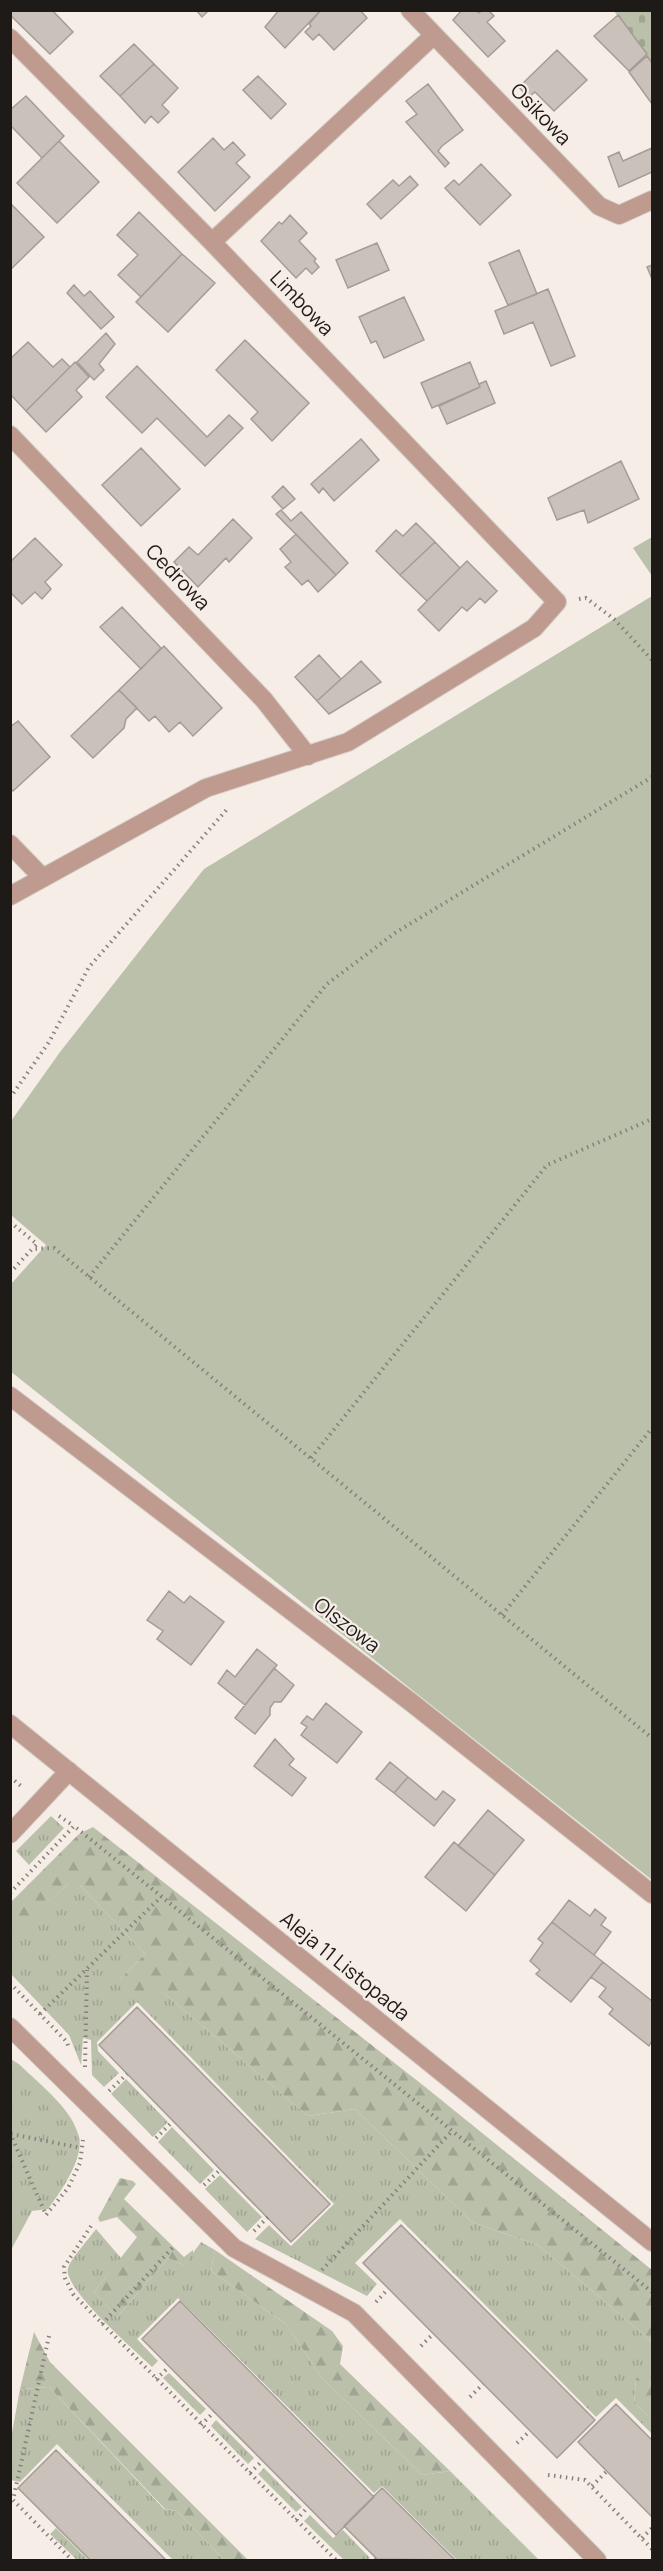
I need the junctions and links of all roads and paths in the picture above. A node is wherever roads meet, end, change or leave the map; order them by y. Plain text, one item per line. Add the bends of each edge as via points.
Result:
1 (410, 10) edge
2 (650, 10) edge
3 (652, 14) edge
4 (434, 35) junction
5 (10, 38) edge
6 (652, 200) edge
7 (212, 242) junction
8 (10, 435) edge
9 (557, 602) junction
10 (652, 660) edge
11 (308, 756) junction
12 (652, 777) edge
13 (232, 803) dead end
14 (10, 844) edge
15 (44, 878) junction
16 (10, 896) edge
17 (10, 1098) edge
18 (652, 1119) edge
19 (10, 1222) edge
20 (32, 1249) junction
21 (10, 1273) edge
22 (89, 1276) junction
23 (10, 1396) edge
24 (652, 1428) edge
25 (311, 1458) junction
26 (502, 1615) junction
27 (10, 1724) edge
28 (652, 1738) edge
29 (69, 1771) junction
30 (10, 1834) edge
31 (10, 1893) edge
32 (652, 1894) edge
33 (161, 1897) junction
34 (87, 1969) junction
35 (40, 2014) dead end
36 (10, 2027) edge
37 (127, 2074) dead end
38 (85, 2077) dead end
39 (104, 2096) dead end
40 (173, 2121) dead end
41 (452, 2131) junction
42 (11, 2134) edge
43 (83, 2140) dead end
44 (151, 2143) dead end
45 (81, 2148) junction
46 (220, 2169) dead end
47 (199, 2190) dead end
48 (268, 2217) dead end
49 (91, 2226) dead end
50 (246, 2237) dead end
51 (652, 2242) edge
52 (175, 2246) dead end
53 (318, 2275) dead end
54 (388, 2289) dead end
55 (652, 2292) edge
56 (373, 2305) dead end
57 (102, 2324) junction
58 (433, 2334) dead end
59 (49, 2336) dead end
60 (417, 2351) dead end
61 (169, 2367) dead end
62 (156, 2379) junction
63 (483, 2384) dead end
64 (465, 2402) dead end
65 (214, 2412) dead end
66 (201, 2425) junction
67 (530, 2432) dead end
68 (510, 2450) dead end
69 (262, 2461) dead end
70 (607, 2471) dead end
71 (250, 2473) junction
72 (592, 2486) dead end
73 (308, 2507) dead end
74 (296, 2520) junction
75 (652, 2528) edge
76 (642, 2538) dead end
77 (72, 2560) edge
78 (336, 2560) edge
79 (597, 2560) edge

1 - 4 street, Osikowa
2 - 3 path
4 - 6 street, Osikowa via 598,206 619,215
4 - 7 street
5 - 7 street, Limbowa
7 - 9 street, Limbowa
8 - 11 street, Cedrowa via 264,700
9 - 10 path via 586,598 614,619
9 - 11 street via 525,634 348,742
11 - 15 street via 207,788
12 - 22 path via 395,933 327,984
13 - 17 path via 89,967 49,1042
14 - 15 street
15 - 16 street
18 - 25 path via 547,1165
19 - 20 path via 37,1244
20 - 21 path
20 - 22 path via 54,1248
22 - 25 path
23 - 32 street, Olszowa via 412,1703
24 - 26 path
25 - 26 path
26 - 28 path
27 - 29 street, Aleja 11 Listopada
29 - 30 street
29 - 51 street, Aleja 11 Listopada
31 - 33 path via 74,1826
33 - 34 path
33 - 41 path
34 - 35 path
34 - 38 path
36 - 79 street via 234,2248 354,2313
37 - 39 path
40 - 44 path
41 - 53 path
41 - 55 path
42 - 45 path
42 - 45 path via 46,2215 68,2188 80,2163
43 - 45 path
46 - 47 path
48 - 50 path
49 - 57 path via 64,2267 65,2278 73,2294
52 - 57 path
54 - 56 path
57 - 62 path
58 - 60 path
59 - 77 path via 13,2500
61 - 62 path
62 - 66 path
63 - 64 path
65 - 66 path
66 - 71 path
67 - 68 path
69 - 71 path
70 - 72 path
71 - 74 path
73 - 74 path
74 - 78 path
75 - 76 path

